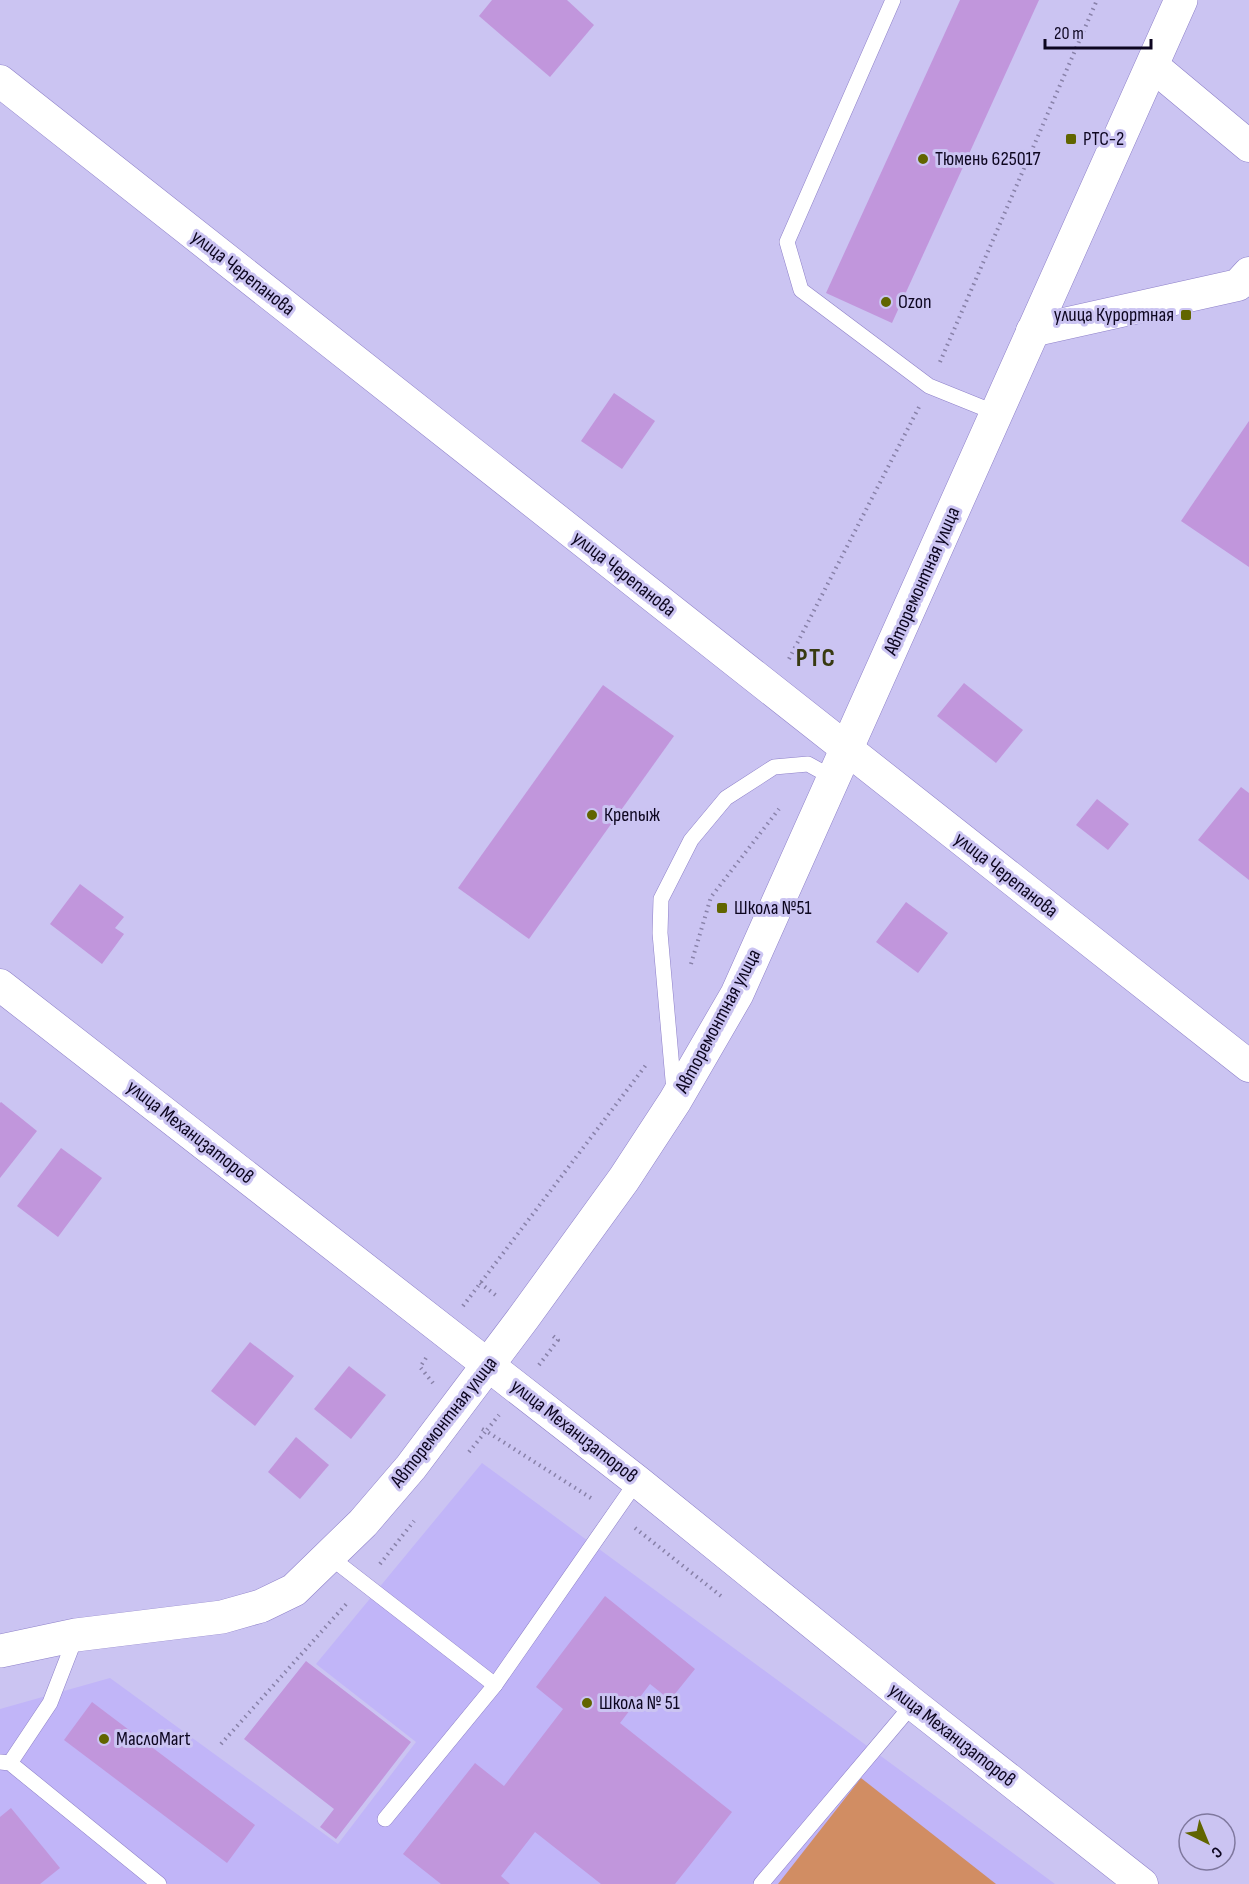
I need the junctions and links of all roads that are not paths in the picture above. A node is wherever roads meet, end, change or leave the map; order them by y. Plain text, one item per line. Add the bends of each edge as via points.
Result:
1 (893, 0) edge
2 (1181, 0) edge
3 (1153, 66) junction
4 (0, 81) edge
5 (1249, 146) edge
6 (1249, 273) edge
7 (1032, 331) junction
8 (996, 413) junction
9 (841, 765) junction
10 (0, 985) edge
11 (1249, 1066) edge
12 (675, 1101) junction
13 (488, 1364) junction
14 (637, 1481) junction
15 (330, 1557) junction
16 (76, 1635) junction
17 (0, 1651) edge
18 (495, 1685) junction
19 (913, 1704) junction
20 (5, 1762) edge
21 (385, 1819) dead end
22 (159, 1884) edge
23 (761, 1884) edge
24 (1142, 1884) edge

1 - 8 lane via 787,242 801,290 929,386
2 - 3 street, Авторемонтная улица
3 - 5 street
3 - 7 street, Авторемонтная улица
4 - 9 street, улица Черепанова via 773,691
6 - 7 street via 1238,285
7 - 8 street, Авторемонтная улица
8 - 9 street, Авторемонтная улица
9 - 11 street, улица Черепанова
9 - 12 street, Авторемонтная улица via 737,994
9 - 12 lane via 774,767 726,798 691,840 661,899 660,933
10 - 13 street, улица Механизаторов
12 - 13 street, Авторемонтная улица via 624,1179
13 - 14 street, улица Механизаторов
13 - 15 street, Авторемонтная улица via 411,1467
14 - 18 lane
14 - 19 street, улица Механизаторов
15 - 16 street, Авторемонтная улица via 294,1590 261,1606 222,1617
15 - 18 lane
16 - 17 street, Авторемонтная улица
16 - 20 lane via 50,1703
18 - 21 lane
19 - 23 lane
19 - 24 street, улица Механизаторов
20 - 22 lane

